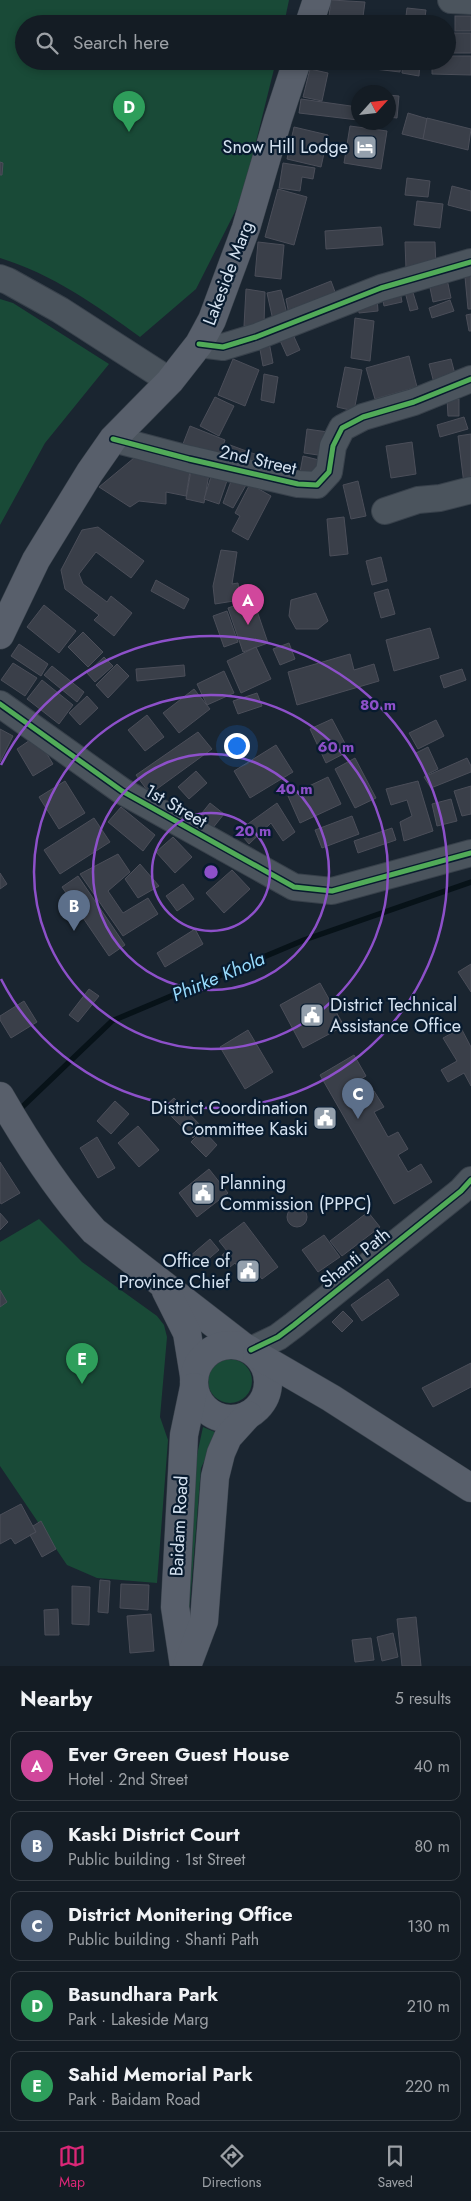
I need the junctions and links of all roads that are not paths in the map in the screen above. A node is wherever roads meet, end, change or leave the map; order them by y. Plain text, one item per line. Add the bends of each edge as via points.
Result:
1 (318, 0) edge
2 (451, 0) edge
3 (471, 1) edge
4 (313, 15) edge
5 (294, 70) edge
6 (471, 262) edge
7 (0, 278) edge
8 (199, 344) junction
9 (471, 379) edge
10 (170, 381) junction
11 (113, 439) junction
12 (471, 490) edge
13 (385, 511) dead end
14 (0, 635) edge
15 (0, 704) edge
16 (471, 853) edge
17 (0, 1096) edge
18 (471, 1180) edge
19 (153, 1275) junction
20 (251, 1351) junction
21 (194, 1382) junction
22 (331, 1398) junction
23 (254, 1410) junction
24 (471, 1488) edge
25 (186, 1666) edge

1 - 4 main road
2 - 3 street
5 - 8 main road, Lakeside Marg via 246,228 219,303
6 - 8 street via 381,288 223,347
7 - 10 street via 60,310
8 - 10 main road, Lakeside Marg
9 - 11 street, 2nd Street via 414,402 363,417 342,428 333,446 329,472 317,486
10 - 11 main road, Lakeside Marg
11 - 14 main road, Lakeside Marg via 36,560
12 - 13 street via 418,500
15 - 16 street, 1st Street via 122,791 294,887 332,891
17 - 19 main road, Baidam Road via 24,1139 79,1214 94,1231
18 - 20 street, Shanti Path via 294,1325
19 - 20 main road, Baidam Road
19 - 21 main road, Baidam Road via 170,1296 187,1333
20 - 21 main road, Baidam Road via 228,1344 212,1349 200,1360
20 - 22 main road
20 - 23 main road, Baidam Road via 262,1362 268,1380 264,1398
21 - 23 main road, Baidam Road via 202,1406 214,1415 228,1419
21 - 25 main road, Baidam Road via 184,1435 175,1607
22 - 23 main road via 293,1392 280,1395
22 - 24 main road
23 - 25 main road, Baidam Road via 228,1437 217,1469 204,1621

